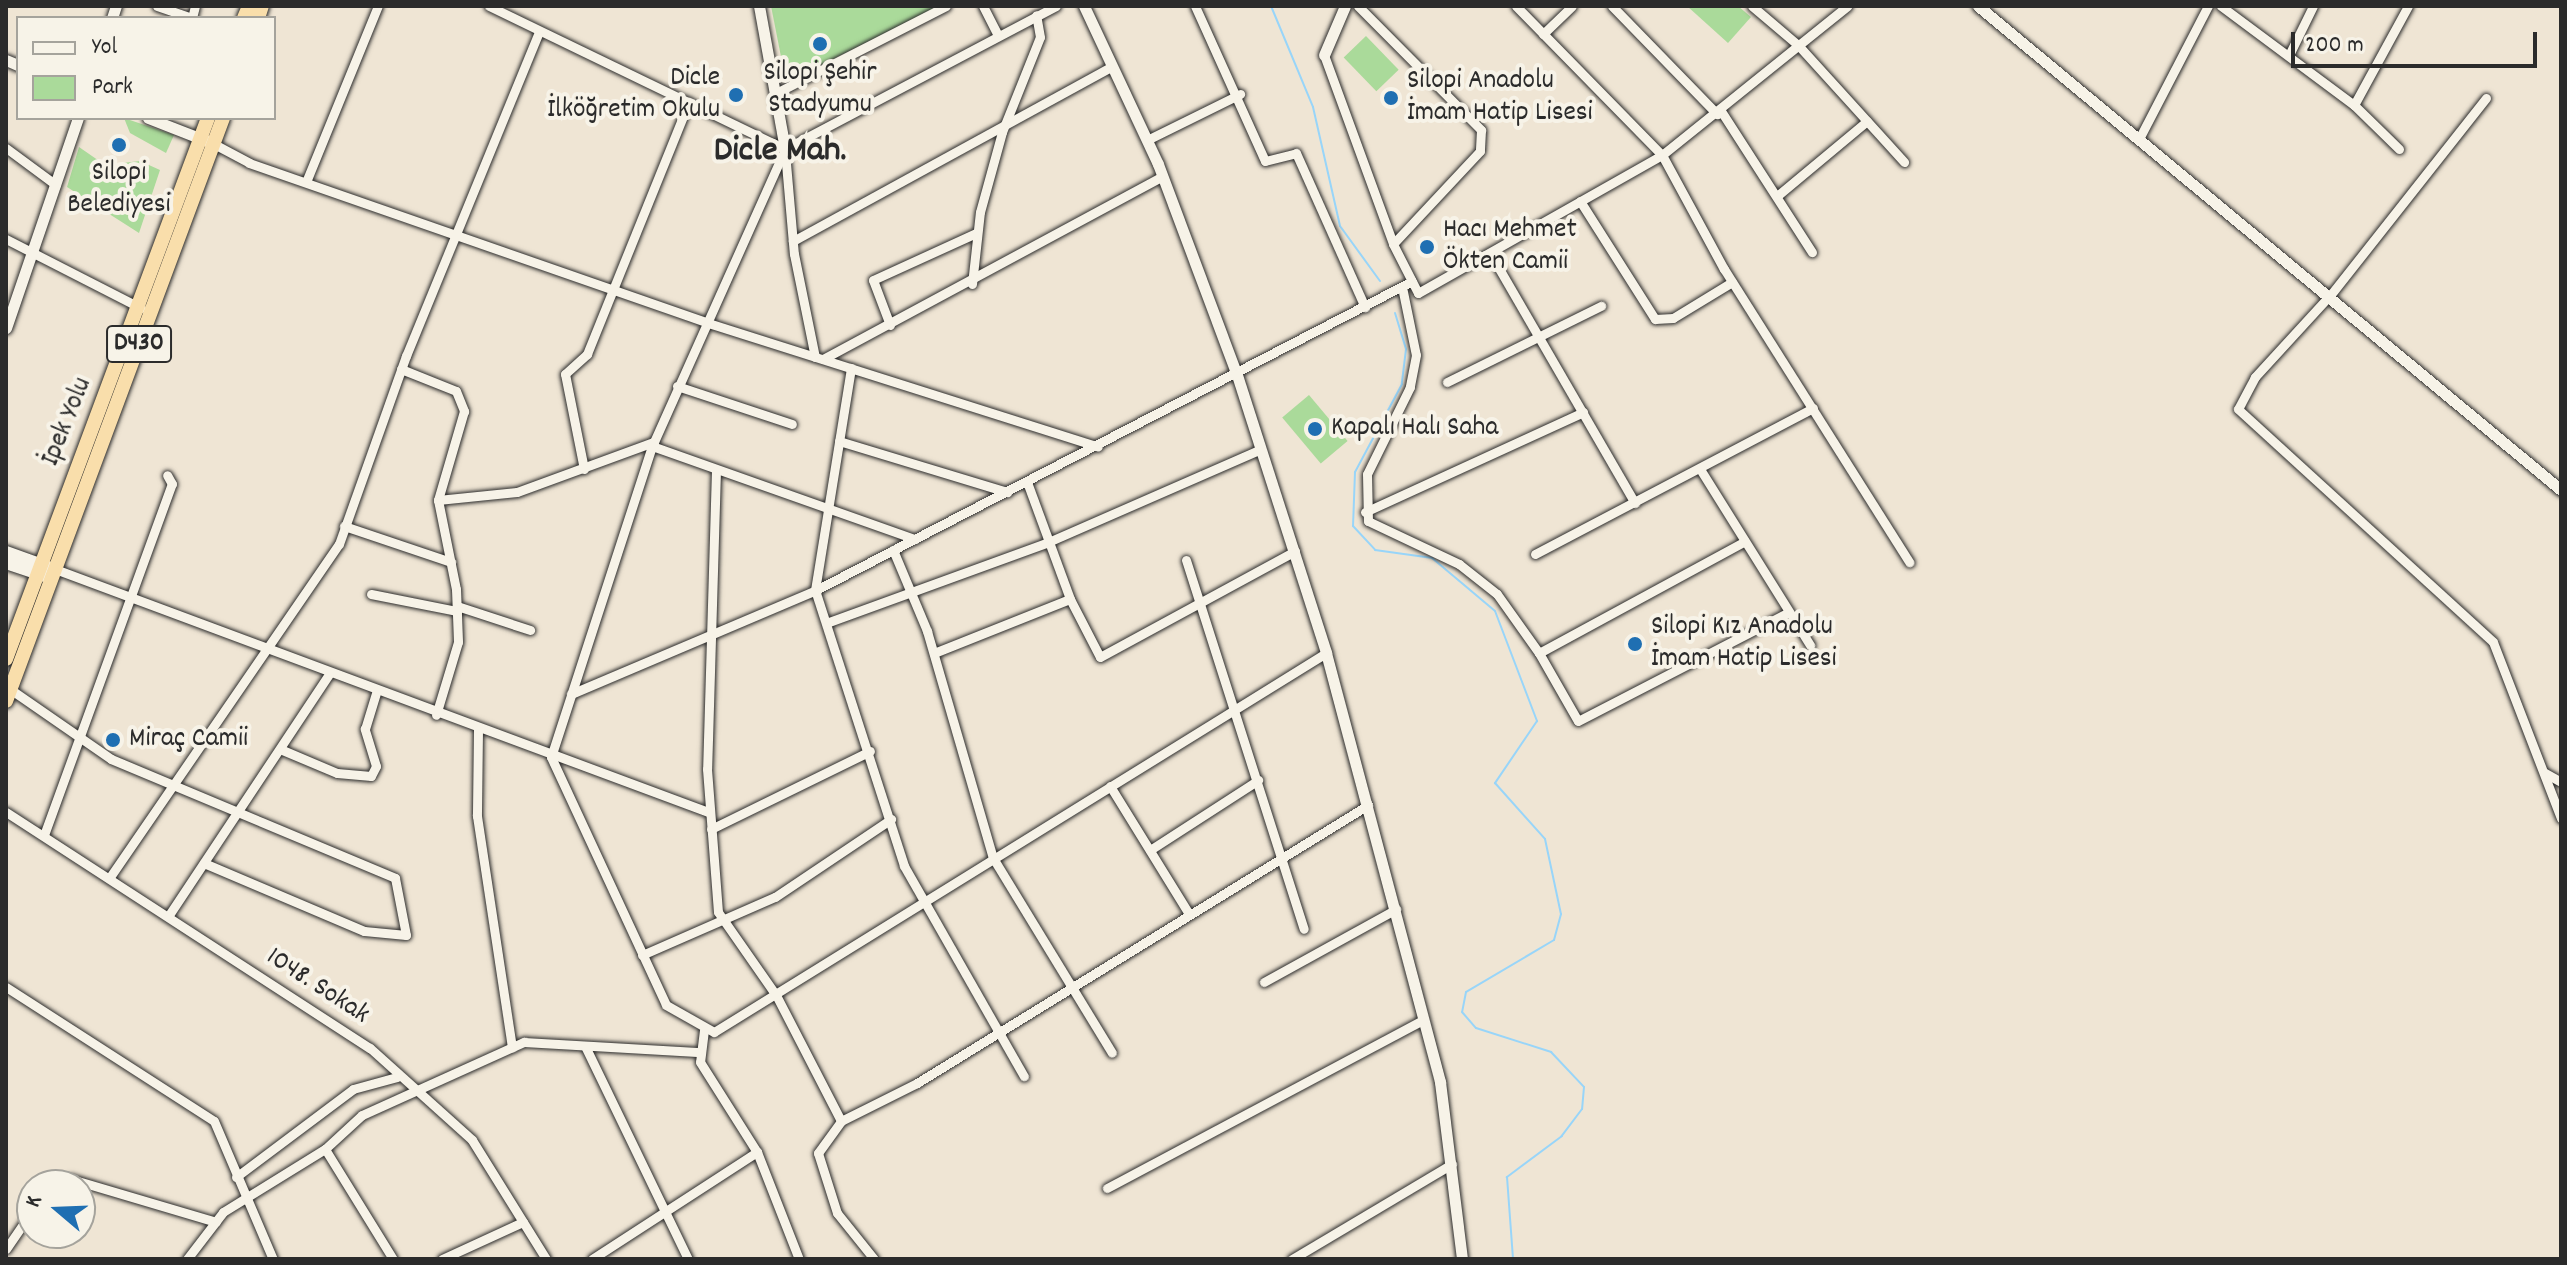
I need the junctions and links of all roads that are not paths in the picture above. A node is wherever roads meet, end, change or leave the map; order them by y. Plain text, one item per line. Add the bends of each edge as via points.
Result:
1 (157, 6) edge
2 (378, 6) edge
3 (489, 6) edge
4 (759, 6) edge
5 (946, 6) edge
6 (983, 6) edge
7 (1056, 6) edge
8 (1084, 6) edge
9 (1195, 6) edge
10 (1345, 6) edge
11 (1358, 6) edge
12 (1516, 6) edge
13 (1572, 6) edge
14 (1612, 6) edge
15 (1752, 6) edge
16 (1847, 6) edge
17 (1978, 6) edge
18 (2208, 6) edge
19 (2221, 6) edge
20 (2313, 6) edge
21 (2408, 6) edge
22 (1036, 15) junction
23 (186, 16) edge
24 (539, 31) junction
25 (1543, 34) junction
26 (998, 35) junction
27 (1798, 45) junction
28 (1324, 55) joint
29 (2289, 55) junction
30 (1112, 66) junction
31 (776, 93) junction
32 (1240, 94) junction
33 (2486, 98) dead end
34 (689, 102) junction
35 (2354, 105) junction
36 (1719, 112) junction
37 (77, 120) edge
38 (153, 120) edge
39 (208, 120) edge
40 (222, 120) edge
41 (1867, 121) junction
42 (1002, 132) junction
43 (2140, 137) junction
44 (1147, 140) junction
45 (207, 141) junction
46 (6, 148) edge
47 (785, 149) junction
48 (2399, 149) dead end
49 (1662, 155) junction
50 (1904, 162) dead end
51 (1163, 176) junction
52 (306, 182) junction
53 (56, 185) junction
54 (1777, 196) junction
55 (1580, 201) junction
56 (976, 233) junction
57 (458, 234) junction
58 (6, 239) edge
59 (793, 241) junction
60 (1393, 244) junction
61 (1812, 252) dead end
62 (1490, 253) junction
63 (31, 256) junction
64 (1412, 281) junction
65 (1732, 282) junction
66 (972, 284) junction
67 (1402, 287) junction
68 (614, 290) junction
69 (2331, 294) junction
70 (1601, 306) dead end
71 (1365, 307) junction
72 (141, 308) junction
73 (705, 322) junction
74 (890, 325) junction
75 (6, 328) edge
76 (1538, 335) junction
77 (819, 358) junction
78 (851, 368) junction
79 (401, 369) junction
80 (1237, 375) junction
81 (1447, 382) dead end
82 (677, 386) junction
83 (1813, 408) junction
84 (1583, 412) junction
85 (792, 424) dead end
86 (839, 441) junction
87 (653, 444) junction
88 (1098, 447) junction
89 (1259, 450) junction
90 (584, 469) junction
91 (1700, 469) junction
92 (716, 470) junction
93 (167, 475) dead end
94 (1027, 482) junction
95 (2561, 490) edge
96 (1007, 492) junction
97 (438, 500) junction
98 (1635, 503) junction
99 (829, 507) junction
100 (1365, 512) junction
101 (344, 526) junction
102 (915, 539) junction
103 (1745, 541) junction
104 (1046, 543) junction
105 (893, 550) junction
106 (1295, 551) junction
107 (6, 552) edge
108 (1535, 554) dead end
109 (1186, 560) dead end
110 (451, 562) junction
111 (1909, 562) dead end
112 (6, 563) edge
113 (46, 571) junction
114 (815, 590) junction
115 (371, 594) dead end
116 (912, 594) junction
117 (1070, 599) junction
118 (131, 600) junction
119 (1201, 605) junction
120 (457, 608) junction
121 (1789, 612) junction
122 (829, 622) junction
123 (530, 630) dead end
124 (717, 635) junction
125 (1810, 645) dead end
126 (266, 651) junction
127 (934, 653) junction
128 (1326, 653) junction
129 (1539, 653) junction
130 (6, 659) edge
131 (329, 674) junction
132 (376, 692) junction
133 (571, 694) junction
134 (8, 695) edge
135 (1237, 709) junction
136 (436, 715) junction
137 (478, 730) junction
138 (80, 739) junction
139 (280, 749) junction
140 (870, 751) junction
141 (551, 757) junction
142 (2545, 773) junction
143 (1258, 780) junction
144 (2561, 782) edge
145 (1110, 786) junction
146 (174, 789) junction
147 (1368, 805) junction
148 (6, 812) edge
149 (708, 812) junction
150 (238, 814) junction
151 (2561, 818) edge
152 (891, 819) junction
153 (711, 829) junction
154 (44, 835) junction
155 (1150, 850) junction
156 (993, 858) junction
157 (1283, 861) junction
158 (204, 863) junction
159 (110, 877) junction
160 (920, 902) junction
161 (1396, 909) junction
162 (1189, 914) junction
163 (169, 915) junction
164 (722, 920) junction
165 (1304, 929) dead end
166 (642, 955) junction
167 (1264, 982) dead end
168 (6, 987) edge
169 (1072, 988) junction
170 (776, 995) junction
171 (1423, 1020) junction
172 (704, 1030) junction
173 (999, 1033) junction
174 (585, 1046) junction
175 (512, 1047) junction
176 (697, 1052) junction
177 (1112, 1053) dead end
178 (1024, 1076) dead end
179 (397, 1077) junction
180 (417, 1093) junction
181 (841, 1121) junction
182 (325, 1149) junction
183 (757, 1152) junction
184 (1452, 1164) junction
185 (236, 1177) junction
186 (96, 1186) edge
187 (1107, 1188) dead end
188 (245, 1195) junction
189 (667, 1214) junction
190 (216, 1222) junction
191 (523, 1222) junction
192 (187, 1259) edge
193 (273, 1259) edge
194 (393, 1259) edge
195 (442, 1259) edge
196 (546, 1259) edge
197 (592, 1259) edge
198 (688, 1259) edge
199 (799, 1259) edge
200 (874, 1259) edge
201 (1292, 1259) edge
202 (1462, 1259) edge

1 - 23 street
2 - 52 street
3 - 24 street
4 - 31 street
5 - 31 street
6 - 26 street
7 - 22 street
8 - 30 street
9 - 32 street
10 - 28 street
11 - 60 street via 1481,130 1480,151
12 - 25 street
13 - 25 street
14 - 36 street
15 - 27 street
16 - 27 street
17 - 43 street
18 - 43 street
19 - 29 street
20 - 29 street
21 - 35 street
22 - 26 street
22 - 42 street via 1040,37
24 - 34 street
24 - 57 street
25 - 49 street
26 - 47 street
27 - 36 street
27 - 41 street
28 - 60 street
29 - 35 street
30 - 42 street
30 - 44 street
31 - 47 street
32 - 44 street
32 - 71 street via 1268,164 1296,153
33 - 69 street
34 - 47 street
34 - 68 street
35 - 48 street
36 - 49 street
36 - 54 street
37 - 53 street
38 - 45 street
39 - 45 highway, İpek Yolu / D430
40 - 45 highway, D430
41 - 50 street
41 - 54 street
42 - 56 street
42 - 59 street
43 - 69 street
44 - 51 street
45 - 52 street
45 - 72 highway, İpek Yolu / D430
45 - 113 highway, D430
46 - 53 street
47 - 59 street
47 - 73 street
49 - 55 street
49 - 65 street
51 - 66 street
51 - 80 street
52 - 57 street
53 - 63 street
54 - 61 street
55 - 62 street
55 - 65 street via 1655,319 1673,318
56 - 66 street
56 - 74 street via 873,280
57 - 68 street
57 - 79 street
58 - 63 street
59 - 77 street
60 - 64 street
62 - 64 street via 1418,293
62 - 76 street
63 - 72 street
63 - 75 street
64 - 67 street
65 - 83 street
66 - 74 street
67 - 71 street
67 - 100 street via 1413,317 1415,365 1367,474
68 - 73 street
68 - 90 street via 587,354 565,374
69 - 95 street
69 - 142 street via 2246,388 2240,417 2493,642
70 - 76 street
71 - 80 street
72 - 113 highway, İpek Yolu / D430
73 - 77 street
73 - 82 street
74 - 77 street
76 - 81 street
76 - 84 street
77 - 78 street
78 - 86 street
78 - 88 street
79 - 97 street via 462,399
79 - 101 street
80 - 88 street
80 - 89 street
82 - 85 street
82 - 87 street
83 - 91 street
83 - 111 street
84 - 98 street
84 - 100 street
86 - 96 street
86 - 99 street
87 - 90 street
87 - 92 street
87 - 133 street
88 - 94 street
89 - 104 street
89 - 106 street
90 - 97 street via 517,492
91 - 98 street
91 - 103 street
92 - 99 street
92 - 124 street
93 - 118 street via 172,484
94 - 96 street
94 - 104 street
96 - 102 street
97 - 110 street
98 - 108 street
99 - 102 street
99 - 114 street
100 - 129 street via 1374,528 1459,564 1497,594
101 - 110 street
101 - 126 street
102 - 105 street
103 - 121 street
103 - 129 street
104 - 116 street
104 - 117 street
105 - 114 street
105 - 116 street
106 - 119 street
106 - 128 street
107 - 113 main road
109 - 119 street
110 - 120 street
112 - 113 main road
113 - 118 street
113 - 130 highway, D430
113 - 134 highway, D430
114 - 122 street
114 - 124 street
115 - 120 street
116 - 122 street
116 - 127 street
117 - 119 street via 1100,657
117 - 127 street
118 - 126 street
118 - 138 street
119 - 135 street
120 - 123 street
120 - 136 street via 458,642
121 - 125 street
121 - 129 street via 1578,721
122 - 140 street
124 - 133 street
124 - 149 street
126 - 131 street
126 - 146 street
127 - 156 street
128 - 135 street
128 - 147 street
131 - 132 street
131 - 139 street
132 - 136 street
132 - 139 street via 365,729 376,766 371,776 337,773
133 - 141 street
134 - 138 street
135 - 143 street
135 - 145 street
136 - 137 street
137 - 141 street
137 - 175 street via 477,816
138 - 146 street
138 - 154 street
139 - 150 street
140 - 152 street
140 - 153 street
141 - 149 street
141 - 166 street
142 - 144 street
142 - 151 street
143 - 155 street
143 - 157 street
145 - 155 street
145 - 156 street
146 - 150 street
146 - 159 street
147 - 157 street
147 - 161 street
148 - 154 street, 1048. Sokak
149 - 153 street
150 - 158 street
150 - 158 street via 395,878 406,935 364,931
152 - 160 street
152 - 164 street via 775,897
153 - 164 street
154 - 159 street, 1048. Sokak
155 - 162 street
156 - 160 street
156 - 169 street
157 - 162 street
157 - 165 street
158 - 163 street
159 - 163 street, 1048. Sokak
160 - 170 street
160 - 173 street
161 - 167 street
161 - 171 street
162 - 169 street
163 - 179 street, 1048. Sokak via 370,1048
164 - 166 street
164 - 170 street
166 - 172 street via 666,1005
168 - 185 street via 214,1121
169 - 173 street
169 - 177 street
170 - 172 street via 714,1032
170 - 181 street
171 - 184 street
171 - 187 street
172 - 176 street
173 - 178 street
173 - 181 street
174 - 175 street via 542,1041
174 - 176 street
174 - 189 street
175 - 180 street
176 - 183 street
179 - 180 street, 1048. Sokak
179 - 185 street via 353,1089
180 - 182 street via 362,1115
180 - 191 street, 1048. Sokak via 472,1140
181 - 200 street via 818,1153 837,1213
182 - 188 street
182 - 194 street
183 - 189 street
183 - 199 street
184 - 201 street
184 - 202 street
185 - 188 street
186 - 190 street
188 - 190 street
188 - 193 street
189 - 197 street
189 - 198 street
190 - 192 street
191 - 195 street
191 - 196 street, 1048. Sokak

